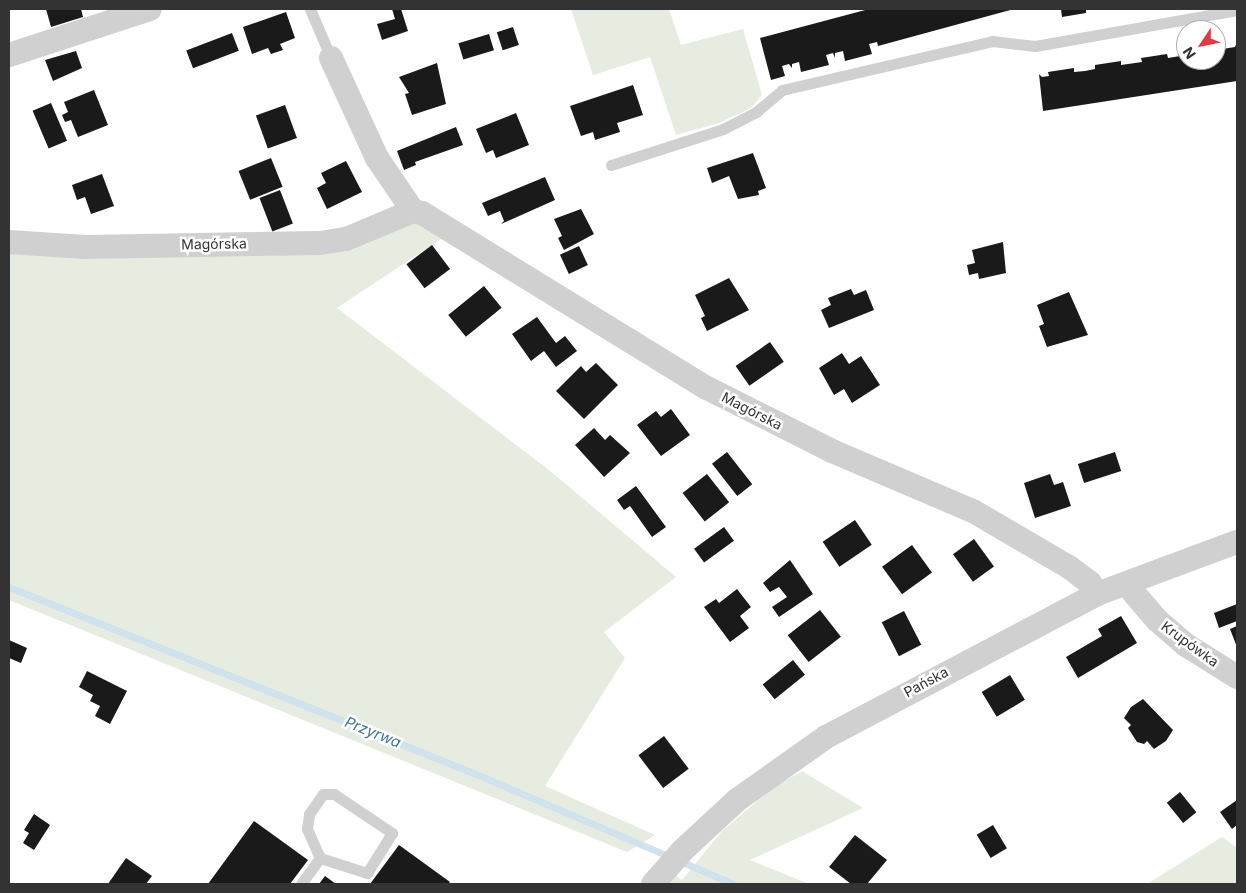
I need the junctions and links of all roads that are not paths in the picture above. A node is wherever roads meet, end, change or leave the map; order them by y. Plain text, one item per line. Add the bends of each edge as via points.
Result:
1 (150, 9) edge
2 (310, 9) edge
3 (1237, 10) edge
4 (9, 55) edge
5 (331, 58) joint
6 (611, 164) dead end
7 (413, 211) junction
8 (9, 242) edge
9 (1237, 542) edge
10 (1126, 584) junction
11 (1097, 594) junction
12 (1237, 677) edge
13 (320, 858) junction
14 (659, 878) edge
15 (301, 884) edge

1 - 4 street
2 - 5 lane
3 - 6 lane via 1035,46 992,41 782,90 756,112 723,129
5 - 7 street, Magórska via 377,158
7 - 8 street, Magórska via 346,239 320,243 86,247
7 - 11 street, Magórska via 706,388 832,451 973,511 1068,567 1090,583
9 - 10 street, Pańska
10 - 11 street, Pańska
10 - 12 street, Krupówka via 1157,620 1186,645
11 - 14 street, Pańska via 826,737 737,800 683,850
13 - 13 lane via 307,829 309,814 323,794 334,794 392,833 367,873
13 - 15 lane

